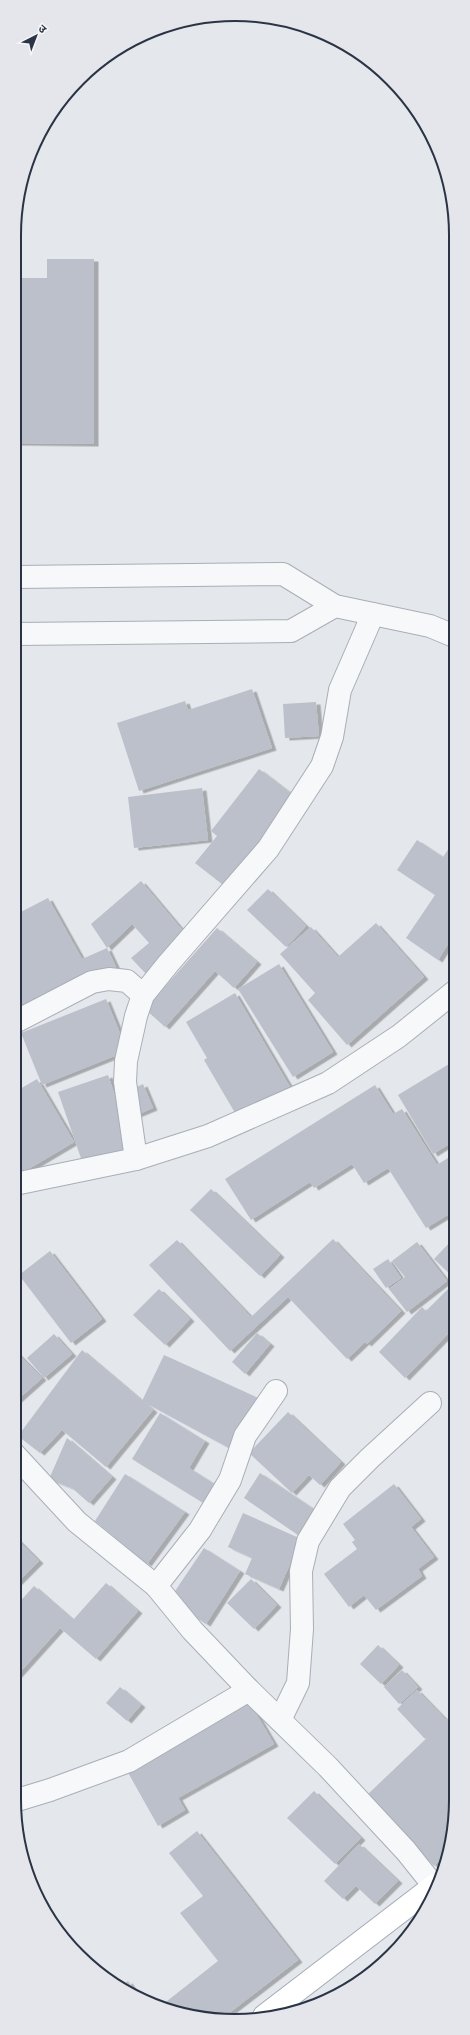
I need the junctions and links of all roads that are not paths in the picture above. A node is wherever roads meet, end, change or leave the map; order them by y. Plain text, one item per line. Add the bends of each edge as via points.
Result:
1 (21, 577) edge
2 (335, 606) junction
3 (373, 614) junction
4 (21, 634) edge
5 (449, 634) edge
6 (143, 995) junction
7 (449, 996) edge
8 (21, 1019) edge
9 (136, 1159) junction
10 (21, 1183) edge
11 (276, 1391) dead end
12 (430, 1403) dead end
13 (21, 1462) edge
14 (156, 1586) junction
15 (249, 1690) junction
16 (280, 1720) junction
17 (21, 1799) edge
18 (432, 1883) edge
19 (430, 1888) edge
20 (271, 2011) edge

1 - 2 street via 283,574
2 - 3 street
2 - 4 street via 291,631
3 - 5 street via 430,626
3 - 6 street via 340,690 332,737 322,766 268,849
6 - 8 street via 127,981 109,979 92,982
6 - 9 street via 126,1061 124,1082
7 - 9 street via 399,1036 328,1083 208,1136
9 - 10 street
11 - 14 street via 245,1436 230,1480 200,1530
12 - 16 street via 340,1488 308,1541 301,1571 302,1629 298,1683
13 - 14 street via 77,1522
14 - 15 street via 192,1630
15 - 16 street
15 - 17 street via 129,1761
16 - 18 street via 339,1778
19 - 20 main road

